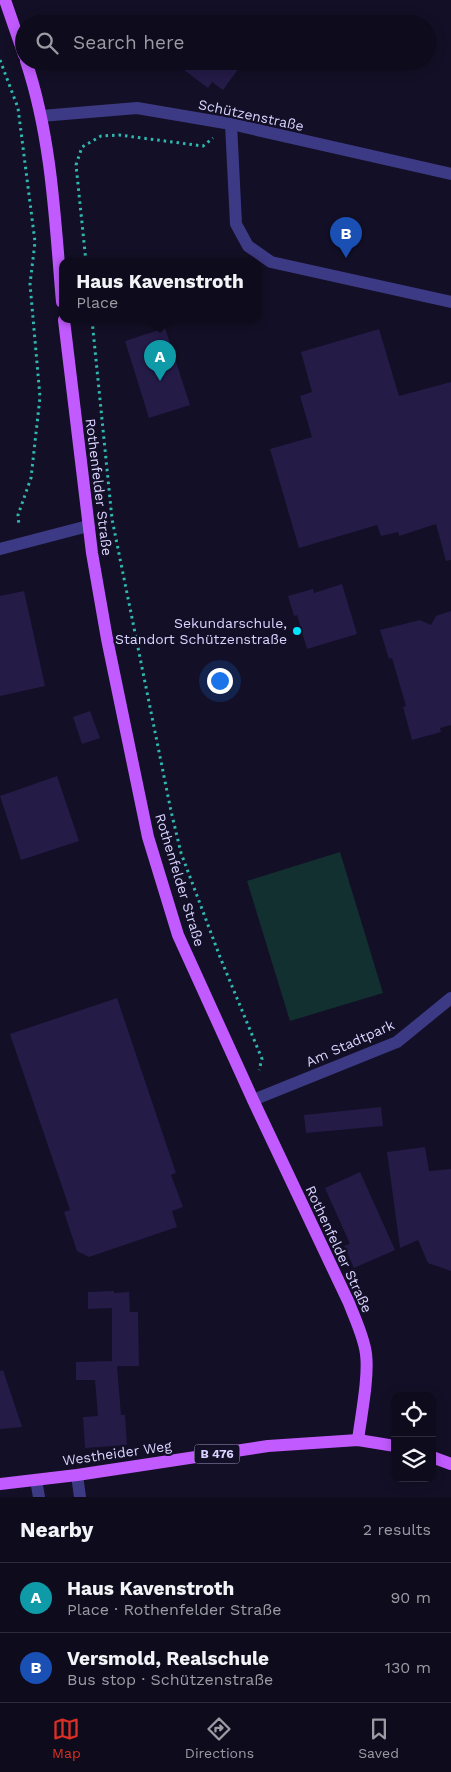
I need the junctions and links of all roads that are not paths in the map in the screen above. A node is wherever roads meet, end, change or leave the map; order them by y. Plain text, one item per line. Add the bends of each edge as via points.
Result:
1 (5, 0) edge
2 (15, 29) edge
3 (29, 70) edge
4 (42, 116) junction
5 (230, 124) junction
6 (451, 174) edge
7 (59, 265) edge
8 (451, 302) edge
9 (64, 323) edge
10 (88, 526) junction
11 (0, 549) edge
12 (451, 998) edge
13 (253, 1100) junction
14 (358, 1440) junction
15 (391, 1445) edge
16 (436, 1458) edge
17 (451, 1464) edge
18 (77, 1475) junction
19 (36, 1480) junction
20 (0, 1484) edge
21 (39, 1497) edge
22 (80, 1497) edge

1 - 2 main road
3 - 4 main road
4 - 5 street, Schützenstraße via 138,108
4 - 7 main road via 51,168
5 - 6 street, Schützenstraße
5 - 8 street via 236,224 248,246 271,262
9 - 10 main road, Rothenfelder Straße
10 - 11 street
10 - 13 main road, Rothenfelder Straße via 107,639 148,837 178,935
12 - 13 street, Am Stadtpark via 397,1042
13 - 14 main road, Rothenfelder Straße via 359,1328 366,1354 366,1375
14 - 15 main road, B 476
14 - 18 main road, Westheider Weg / B 476 via 268,1446
16 - 17 main road
18 - 19 main road, Westheider Weg / B 476
18 - 22 street
19 - 20 main road, Westheider Weg / B 476
19 - 21 street

